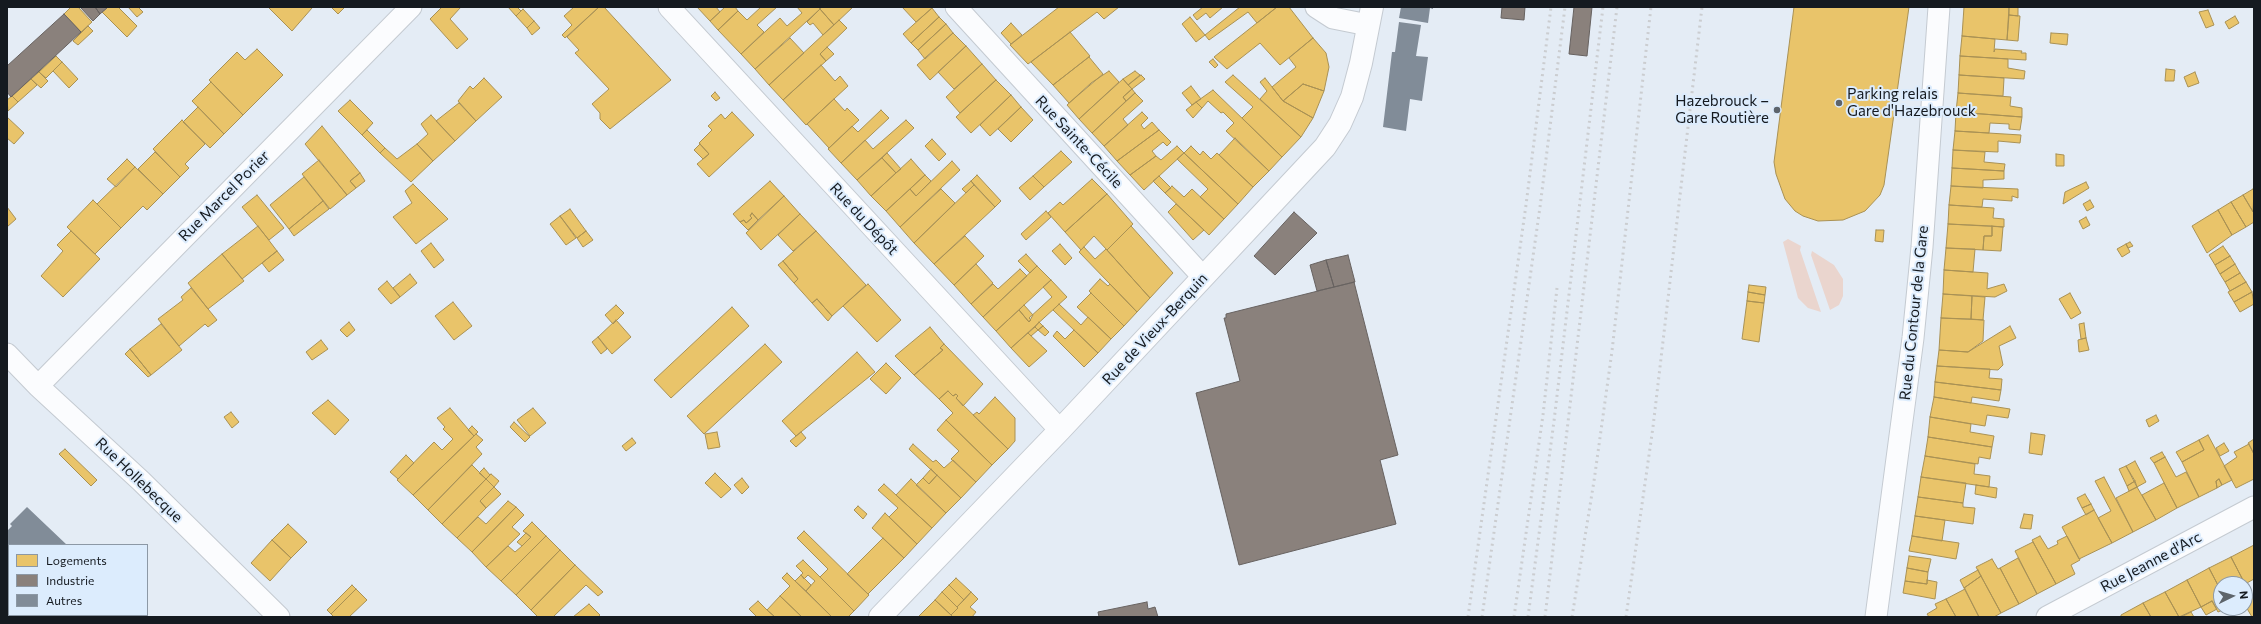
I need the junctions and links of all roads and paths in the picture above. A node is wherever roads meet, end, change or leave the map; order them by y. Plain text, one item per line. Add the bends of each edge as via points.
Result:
1 (410, 7) edge
2 (669, 7) edge
3 (956, 7) edge
4 (1316, 7) edge
5 (1939, 7) edge
6 (1370, 16) edge
7 (1203, 277) junction
8 (7, 354) edge
9 (38, 386) junction
10 (1060, 430) junction
11 (2254, 507) edge
12 (274, 612) edge
13 (880, 617) edge
14 (1876, 617) edge
15 (2047, 617) edge

1 - 9 street, Rue Marcel Porier
2 - 10 street, Rue du Dépôt
3 - 7 street, Rue Sainte-Cécile
4 - 6 street via 1333,18
5 - 14 street, Rue du Contour de la Gare via 1912,353
6 - 7 street, Rue de Vieux-Berquin via 1357,82 1333,136
7 - 10 street, Rue de Vieux-Berquin
8 - 9 street, Rue Hollebecque
9 - 12 street, Rue Hollebecque via 141,481
10 - 13 street, Rue de Vieux-Berquin
11 - 15 street, Rue Jeanne d'Arc

